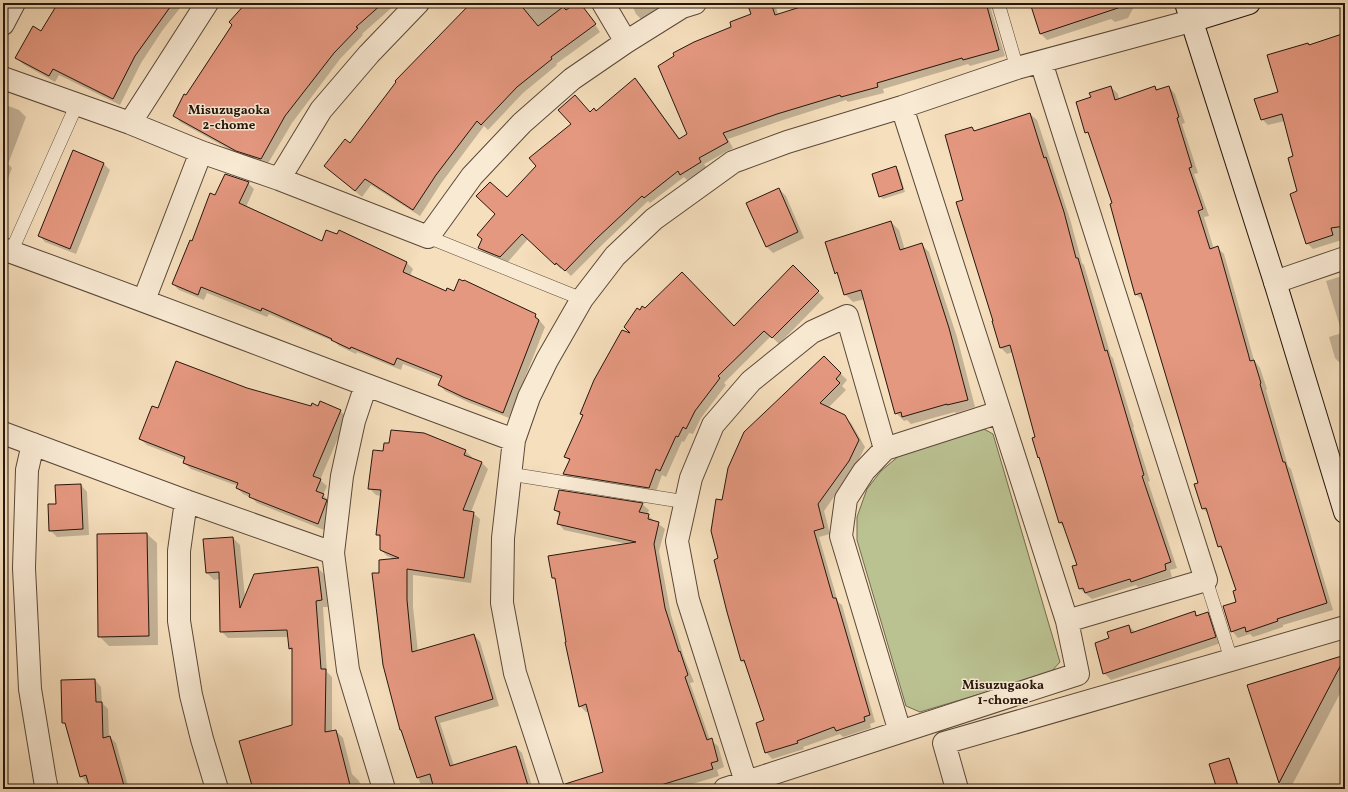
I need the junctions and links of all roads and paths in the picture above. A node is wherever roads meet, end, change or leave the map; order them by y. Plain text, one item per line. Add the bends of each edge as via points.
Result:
1 (14, 3) edge
2 (207, 3) edge
3 (418, 3) edge
4 (603, 3) edge
5 (695, 3) edge
6 (998, 3) edge
7 (1249, 3) edge
8 (1188, 12) edge
9 (3, 24) edge
10 (626, 42) junction
11 (1041, 62) junction
12 (1017, 68) junction
13 (3, 78) edge
14 (77, 104) junction
15 (902, 107) junction
16 (130, 123) junction
17 (201, 152) junction
18 (279, 179) junction
19 (428, 237) junction
20 (7, 251) edge
21 (1345, 258) edge
22 (1275, 282) junction
23 (582, 299) junction
24 (144, 300) junction
25 (366, 386) junction
26 (1000, 412) junction
27 (3, 433) edge
28 (514, 440) junction
29 (33, 444) junction
30 (885, 449) junction
31 (510, 474) junction
32 (186, 501) junction
33 (686, 502) junction
34 (1345, 512) edge
35 (333, 553) junction
36 (1206, 580) junction
37 (1068, 621) junction
38 (1345, 627) edge
39 (1232, 659) junction
40 (900, 732) junction
41 (746, 782) junction
42 (47, 789) edge
43 (217, 789) edge
44 (384, 789) edge
45 (553, 789) edge
46 (725, 789) edge
47 (957, 789) edge

1 - 9 street
2 - 16 street
3 - 18 street via 369,54 321,110
4 - 10 street
5 - 10 street via 682,7
6 - 12 lane
7 - 8 street
8 - 11 street
8 - 22 street
10 - 19 street via 572,79 522,123 472,176
11 - 12 street
11 - 36 street
12 - 15 street
13 - 14 street
14 - 16 street
14 - 20 lane
15 - 23 street via 787,142 733,162 654,219 615,256
15 - 26 street
16 - 17 street
17 - 18 street
17 - 24 street
18 - 19 street
19 - 23 lane
20 - 24 street
21 - 22 street
22 - 34 street
23 - 28 street via 529,396
24 - 25 street
25 - 28 street
25 - 35 street via 354,421 342,476
26 - 30 street
26 - 37 street
27 - 29 street
28 - 31 street
29 - 32 street
29 - 42 street via 27,470 24,568 30,689
30 - 33 street via 847,316 812,332 751,381 713,425 691,478
30 - 40 street via 864,471 846,499 841,536
31 - 33 lane
31 - 45 street via 503,538 502,603 516,673
32 - 35 street
32 - 43 street via 179,551 179,621 192,695
33 - 41 street via 677,541 688,600
35 - 44 street via 348,670
36 - 37 street
36 - 39 lane
37 - 40 street via 1078,674
38 - 39 street
39 - 47 street via 944,743
40 - 41 street
41 - 46 street

